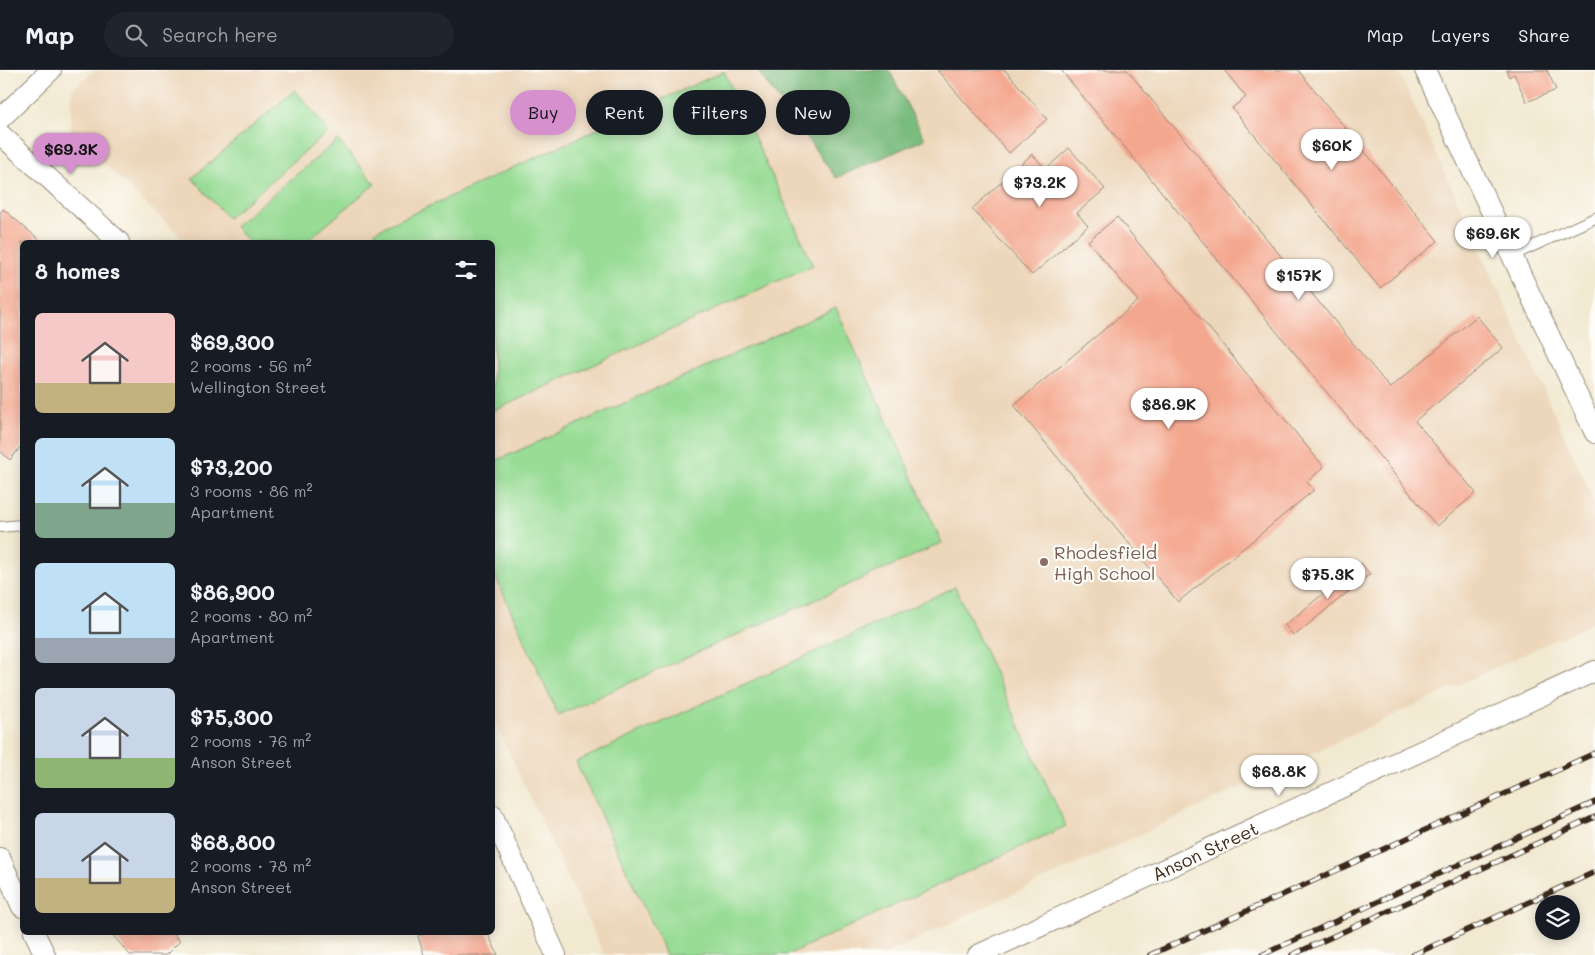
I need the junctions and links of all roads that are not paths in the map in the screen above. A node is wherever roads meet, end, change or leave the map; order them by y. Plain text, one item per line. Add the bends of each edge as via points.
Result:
1 (51, 70) edge
2 (1425, 70) edge
3 (0, 118) edge
4 (0, 134) edge
5 (1595, 218) edge
6 (117, 240) edge
7 (1511, 256) junction
8 (1595, 433) edge
9 (20, 525) edge
10 (0, 526) edge
11 (1595, 671) edge
12 (495, 821) edge
13 (0, 858) edge
14 (20, 903) edge
15 (35, 935) edge
16 (45, 955) edge
17 (556, 955) edge
18 (978, 955) edge

1 - 3 street
2 - 7 street
4 - 6 street
5 - 7 lane
7 - 8 street
9 - 10 lane
11 - 18 street, Anson Street
12 - 17 street
13 - 14 street
15 - 16 street

